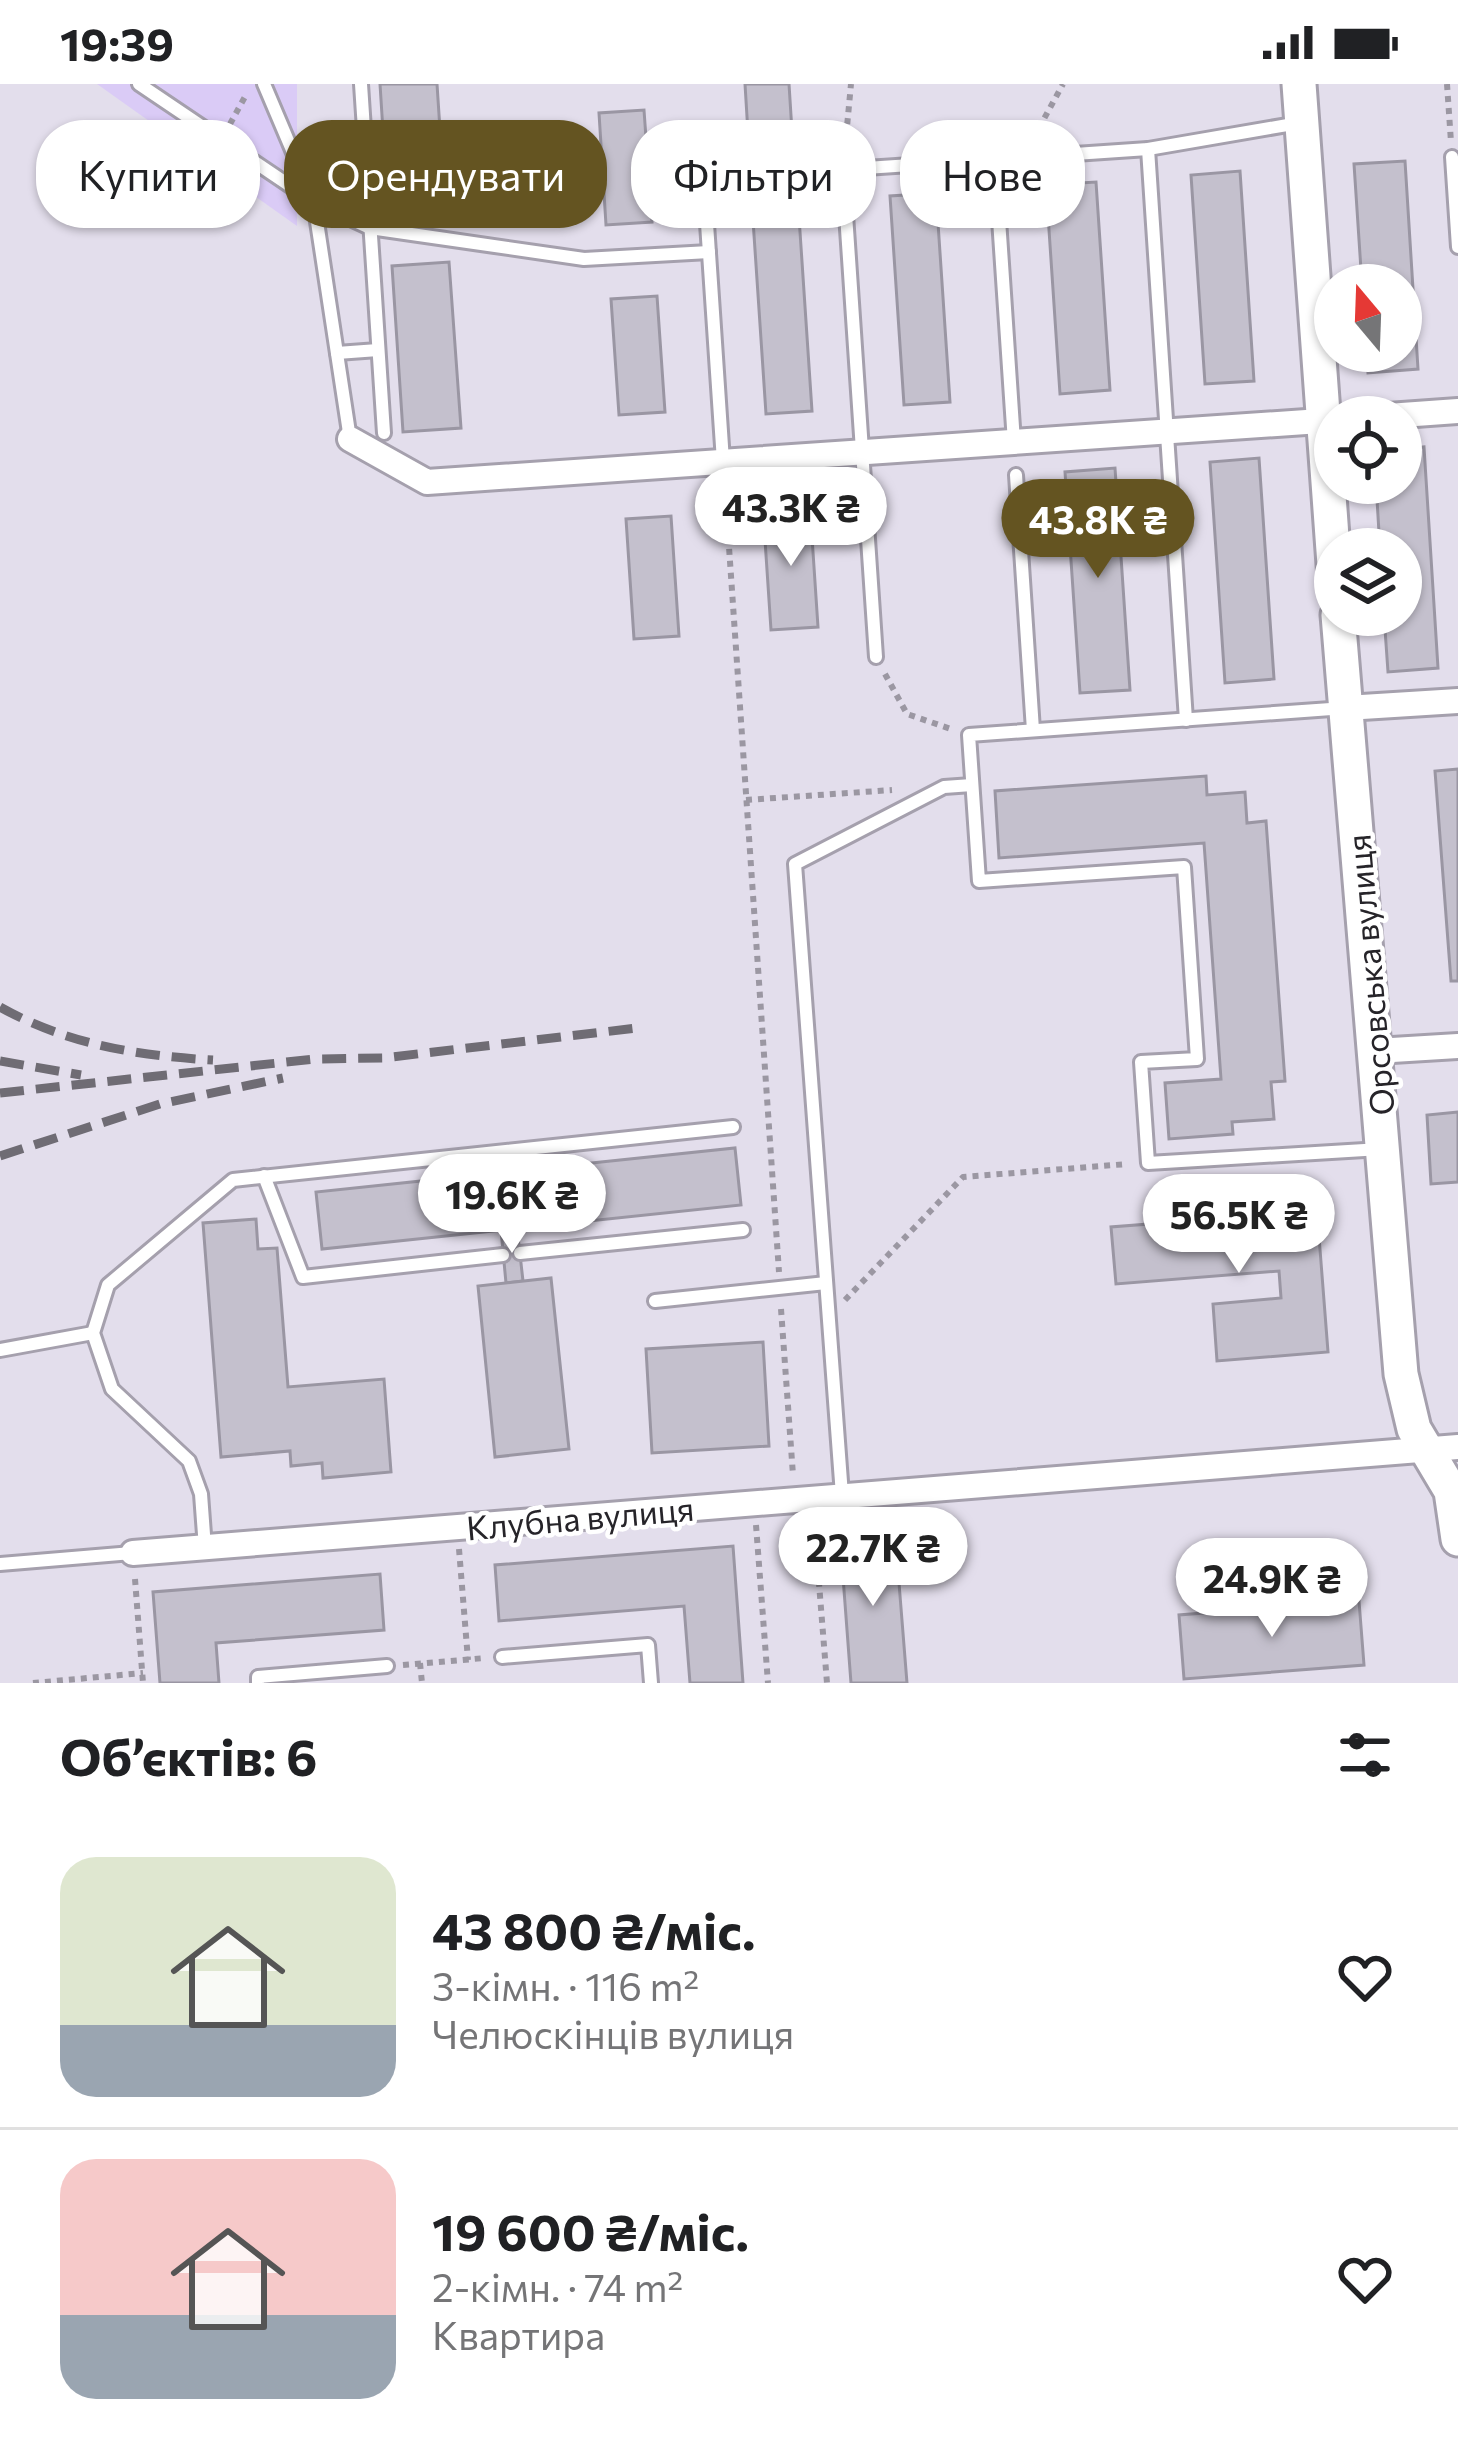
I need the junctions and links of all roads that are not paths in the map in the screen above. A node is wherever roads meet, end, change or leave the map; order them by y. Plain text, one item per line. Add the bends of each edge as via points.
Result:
1 (139, 84) edge
2 (264, 84) edge
3 (361, 84) edge
4 (1299, 84) edge
5 (363, 120) edge
6 (1302, 123) junction
7 (284, 131) edge
8 (1148, 149) junction
9 (1085, 154) edge
10 (1452, 157) road end
11 (284, 182) edge
12 (318, 228) edge
13 (370, 228) edge
14 (377, 228) edge
15 (707, 228) edge
16 (847, 228) edge
17 (999, 228) edge
18 (1458, 247) edge
19 (709, 252) junction
20 (378, 350) junction
21 (337, 353) junction
22 (1326, 396) edge
23 (1458, 411) edge
24 (1422, 414) edge
25 (1314, 421) edge
26 (1167, 431) junction
27 (384, 433) dead end
28 (350, 440) joint
29 (1013, 442) junction
30 (862, 452) junction
31 (723, 461) junction
32 (1016, 475) dead end
33 (1340, 636) edge
34 (876, 657) road end
35 (1458, 701) edge
36 (1346, 708) junction
37 (1186, 720) junction
38 (1033, 730) junction
39 (972, 784) junction
40 (1458, 1046) edge
41 (1376, 1051) junction
42 (733, 1127) dead end
43 (1385, 1149) junction
44 (264, 1176) junction
45 (743, 1230) dead end
46 (520, 1253) dead end
47 (503, 1256) dead end
48 (826, 1283) junction
49 (655, 1301) dead end
50 (93, 1333) junction
51 (0, 1350) edge
52 (1442, 1448) edge
53 (842, 1497) junction
54 (1458, 1539) edge
55 (205, 1548) junction
56 (133, 1553) joint
57 (0, 1564) edge
58 (502, 1657) road end
59 (387, 1666) road end
60 (258, 1683) edge
61 (651, 1683) edge

1 - 11 lane
2 - 7 lane
3 - 5 lane
4 - 6 street
6 - 8 lane
6 - 22 street
8 - 9 lane
8 - 26 lane
10 - 18 lane
12 - 21 lane
13 - 20 lane
14 - 19 lane via 584,259
15 - 19 lane
16 - 30 lane
17 - 29 lane
19 - 31 lane
20 - 21 lane
20 - 27 lane
21 - 28 lane
23 - 24 street
25 - 26 street
26 - 29 street
26 - 37 lane
28 - 31 street via 427,482
29 - 30 street
30 - 31 street
30 - 34 lane
32 - 38 lane
33 - 36 street, Орсовська вулиця
35 - 36 street
36 - 37 lane
36 - 41 street, Орсовська вулиця
37 - 38 lane
38 - 39 lane via 968,735
39 - 43 lane via 979,881 1184,866 1197,1059 1141,1062 1148,1162
39 - 48 lane via 944,787 796,864
40 - 41 street
41 - 43 street, Орсовська вулиця
42 - 44 lane
43 - 52 street, Орсовська вулиця via 1401,1374 1414,1429
44 - 47 lane via 303,1276
44 - 50 lane via 233,1180 108,1285
45 - 46 lane
48 - 49 lane
48 - 53 lane
50 - 51 lane
50 - 55 lane via 112,1389 189,1461
52 - 53 street, Клубна вулиця
52 - 54 street, Орсовська вулиця
53 - 55 street, Клубна вулиця
55 - 56 street, Клубна вулиця
56 - 57 lane
58 - 61 lane via 648,1645
59 - 60 lane via 257,1677

